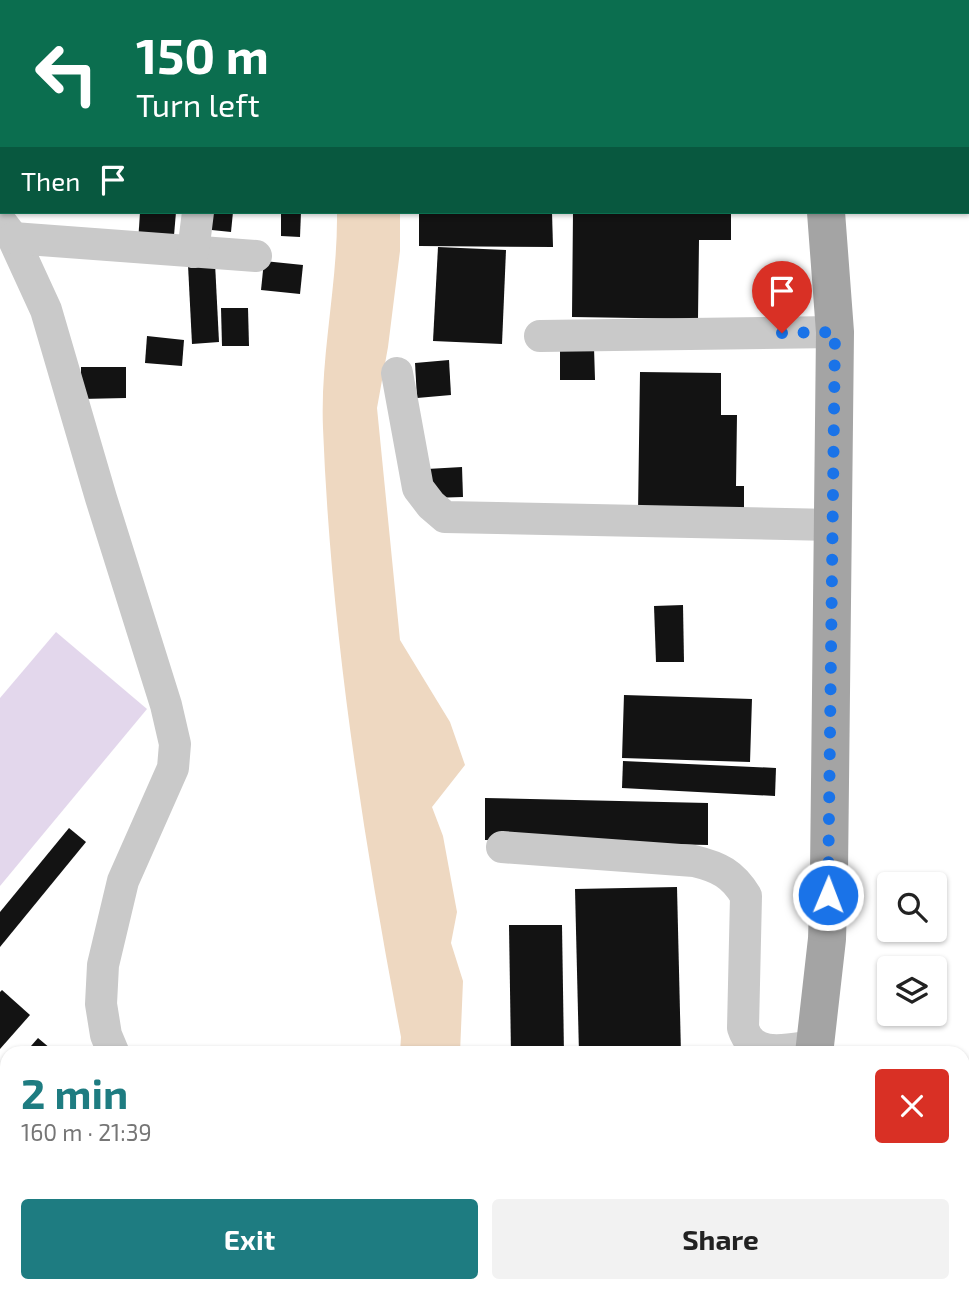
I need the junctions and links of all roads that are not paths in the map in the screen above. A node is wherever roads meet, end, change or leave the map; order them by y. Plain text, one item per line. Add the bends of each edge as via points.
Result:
1 (198, 214) edge
2 (827, 214) edge
3 (6, 229) edge
4 (193, 252) junction
5 (256, 256) dead end
6 (835, 332) junction
7 (540, 336) dead end
8 (397, 373) dead end
9 (833, 525) junction
10 (502, 847) dead end
11 (111, 1046) edge
12 (758, 1046) edge
13 (822, 1046) edge

1 - 4 street
2 - 6 main road
3 - 4 street
3 - 11 street via 46,310 174,744 173,768 123,881 103,965 102,1004
4 - 5 street
6 - 7 street
6 - 9 main road
8 - 9 street via 418,488 445,517
9 - 13 main road
10 - 12 street via 694,861 735,878 746,896 743,1028

